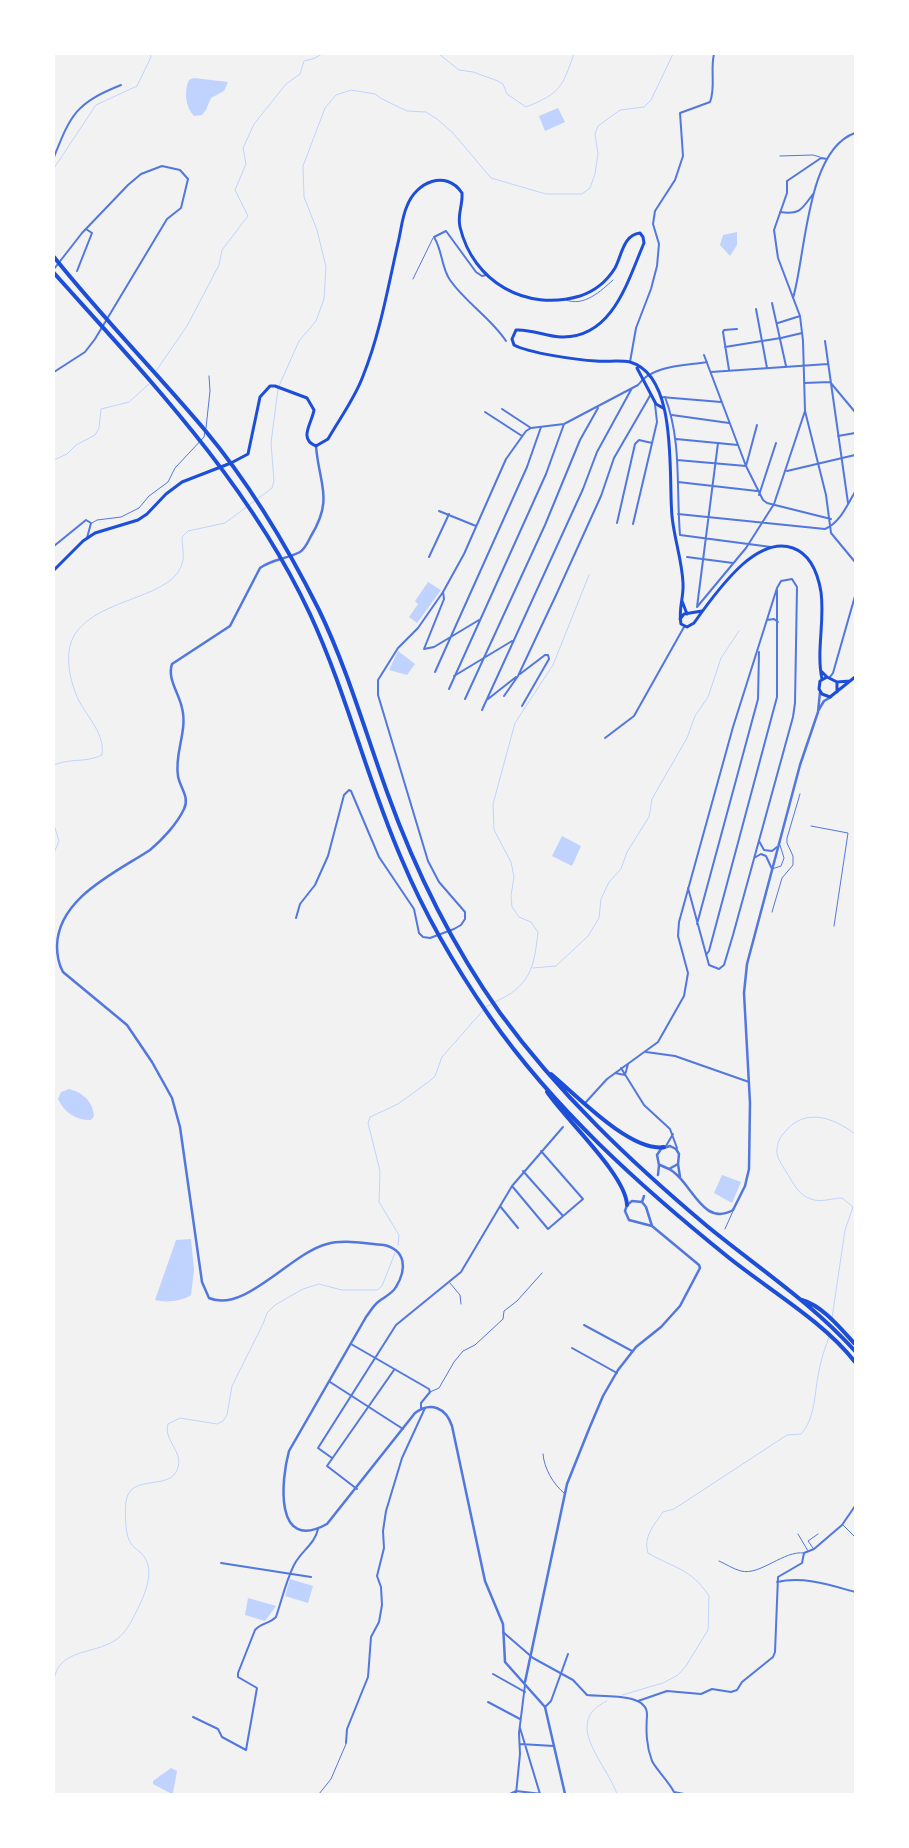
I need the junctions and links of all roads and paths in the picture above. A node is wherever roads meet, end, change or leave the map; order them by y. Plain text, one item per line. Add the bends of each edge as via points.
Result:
1 (714, 54) edge
2 (120, 85) dead end
3 (855, 133) edge
4 (780, 156) dead end
5 (54, 157) edge
6 (821, 158) junction
7 (827, 159) junction
8 (815, 193) junction
9 (780, 212) junction
10 (86, 229) junction
11 (434, 237) junction
12 (54, 256) edge
13 (54, 268) edge
14 (77, 271) dead end
15 (55, 274) edge
16 (486, 275) junction
17 (413, 279) dead end
18 (613, 280) dead end
19 (793, 298) junction
20 (564, 299) junction
21 (772, 303) dead end
22 (756, 309) dead end
23 (800, 316) junction
24 (778, 323) junction
25 (737, 329) dead end
26 (802, 333) junction
27 (781, 338) junction
28 (506, 341) dead end
29 (762, 341) junction
30 (825, 341) dead end
31 (725, 346) junction
32 (704, 354) dead end
33 (630, 362) junction
34 (707, 362) junction
35 (828, 364) junction
36 (635, 365) junction
37 (786, 366) junction
38 (803, 366) junction
39 (767, 368) junction
40 (729, 370) junction
41 (54, 372) edge
42 (711, 372) junction
43 (648, 374) junction
44 (209, 376) dead end
45 (643, 378) junction
46 (830, 382) junction
47 (803, 383) junction
48 (632, 388) junction
49 (651, 394) junction
50 (660, 396) junction
51 (665, 397) junction
52 (721, 402) junction
53 (656, 404) junction
54 (599, 406) junction
55 (663, 408) junction
56 (502, 409) dead end
57 (805, 411) junction
58 (485, 412) dead end
59 (855, 412) edge
60 (672, 415) junction
61 (729, 423) junction
62 (564, 424) junction
63 (757, 425) dead end
64 (541, 427) junction
65 (531, 428) junction
66 (855, 433) edge
67 (522, 436) junction
68 (838, 436) junction
69 (676, 439) junction
70 (652, 443) junction
71 (718, 443) junction
72 (776, 443) dead end
73 (738, 445) junction
74 (316, 446) junction
75 (854, 455) edge
76 (842, 458) junction
77 (855, 459) edge
78 (678, 460) junction
79 (716, 464) junction
80 (819, 464) junction
81 (746, 466) junction
82 (786, 471) junction
83 (678, 482) junction
84 (713, 486) junction
85 (757, 491) junction
86 (855, 492) edge
87 (760, 496) junction
88 (848, 503) junction
89 (774, 504) junction
90 (439, 511) dead end
91 (449, 514) junction
92 (678, 514) junction
93 (709, 516) junction
94 (831, 520) junction
95 (92, 523) junction
96 (617, 523) dead end
97 (763, 523) junction
98 (633, 524) dead end
99 (476, 526) junction
100 (832, 527) junction
101 (87, 538) junction
102 (706, 538) junction
103 (749, 543) junction
104 (54, 546) edge
105 (772, 548) junction
106 (429, 557) dead end
107 (687, 557) dead end
108 (703, 559) junction
109 (855, 562) edge
110 (733, 563) junction
111 (54, 570) edge
112 (777, 588) junction
113 (444, 592) junction
114 (855, 596) edge
115 (682, 601) junction
116 (702, 611) junction
117 (688, 614) junction
118 (680, 619) junction
119 (480, 620) junction
120 (767, 620) junction
121 (778, 622) junction
122 (692, 624) junction
123 (684, 627) junction
124 (450, 637) junction
125 (514, 641) junction
126 (759, 650) junction
127 (483, 659) junction
128 (820, 670) junction
129 (435, 672) dead end
130 (833, 673) junction
131 (454, 676) junction
132 (518, 676) junction
133 (828, 677) junction
134 (855, 677) edge
135 (822, 679) junction
136 (836, 680) junction
137 (850, 681) junction
138 (448, 689) dead end
139 (820, 692) junction
140 (835, 694) junction
141 (504, 696) dead end
142 (465, 699) dead end
143 (486, 700) junction
144 (522, 706) dead end
145 (482, 710) dead end
146 (818, 712) junction
147 (605, 738) dead end
148 (800, 794) dead end
149 (811, 826) dead end
150 (759, 841) junction
151 (779, 842) junction
152 (777, 847) junction
153 (754, 858) junction
154 (772, 869) junction
155 (688, 888) junction
156 (772, 912) dead end
157 (296, 918) dead end
158 (697, 925) junction
159 (834, 926) dead end
160 (706, 955) junction
161 (646, 1052) junction
162 (628, 1064) junction
163 (621, 1068) junction
164 (614, 1073) junction
165 (624, 1075) junction
166 (749, 1082) junction
167 (559, 1084) junction
168 (549, 1094) junction
169 (586, 1102) dead end
170 (564, 1127) dead end
171 (673, 1134) junction
172 (665, 1147) junction
173 (541, 1151) junction
174 (678, 1151) junction
175 (678, 1164) junction
176 (659, 1165) junction
177 (668, 1169) junction
178 (523, 1171) junction
179 (680, 1178) junction
180 (512, 1186) junction
181 (644, 1196) dead end
182 (642, 1202) junction
183 (627, 1205) junction
184 (500, 1206) junction
185 (733, 1210) junction
186 (647, 1213) junction
187 (563, 1216) junction
188 (639, 1222) junction
189 (652, 1226) junction
190 (518, 1228) dead end
191 (724, 1229) dead end
192 (542, 1273) dead end
193 (449, 1282) junction
194 (799, 1298) junction
195 (461, 1304) dead end
196 (584, 1325) dead end
197 (352, 1344) junction
198 (855, 1344) edge
199 (572, 1348) dead end
200 (632, 1351) junction
201 (855, 1351) edge
202 (375, 1358) junction
203 (855, 1362) edge
204 (394, 1370) junction
205 (617, 1373) junction
206 (330, 1382) junction
207 (430, 1392) junction
208 (350, 1396) junction
209 (368, 1407) junction
210 (423, 1408) junction
211 (403, 1429) junction
212 (543, 1454) dead end
213 (332, 1458) junction
214 (356, 1489) junction
215 (565, 1493) junction
216 (855, 1506) edge
217 (842, 1525) junction
218 (318, 1530) junction
219 (798, 1534) dead end
220 (818, 1534) dead end
221 (855, 1537) edge
222 (814, 1549) junction
223 (808, 1552) junction
224 (804, 1553) junction
225 (719, 1561) dead end
226 (221, 1563) dead end
227 (290, 1575) junction
228 (311, 1577) dead end
229 (777, 1582) junction
230 (855, 1592) edge
231 (504, 1632) junction
232 (568, 1654) dead end
233 (530, 1656) junction
234 (527, 1673) junction
235 (493, 1674) dead end
236 (562, 1674) junction
237 (518, 1677) junction
238 (525, 1684) junction
239 (525, 1692) junction
240 (638, 1701) junction
241 (488, 1702) dead end
242 (545, 1707) junction
243 (193, 1717) dead end
244 (520, 1719) junction
245 (520, 1726) junction
246 (346, 1744) joint
247 (520, 1744) junction
248 (526, 1745) junction
249 (554, 1746) junction
250 (516, 1793) edge
251 (319, 1794) edge
252 (510, 1794) edge
253 (541, 1794) edge
254 (564, 1794) edge
255 (684, 1794) edge

1 - 33 street via 710,102 680,113 683,156 675,180 655,211 653,224 659,244 657,266 636,328
2 - 5 street via 76,110
3 - 7 street via 831,150
4 - 6 lane via 812,155
6 - 7 street
6 - 9 street via 787,180 787,193
7 - 8 street
8 - 9 street via 800,211 792,214
8 - 19 street
9 - 19 street via 774,230 776,249
10 - 13 street
10 - 14 street via 92,233 91,239
10 - 41 street via 128,185 152,168 171,167 180,170 188,180 180,208 167,219 85,352
11 - 16 street via 446,231 476,272
11 - 17 lane
11 - 28 street via 442,249 449,279
12 - 167 highway via 206,431 251,491 320,613 412,857 444,924 485,991 542,1067
15 - 168 highway via 197,435 242,496 279,555 310,614 402,861 434,927 492,1019
16 - 20 main road via 516,295 545,301
16 - 74 main road via 464,239 459,214 462,193 457,185 448,180 435,180 423,185 406,206 363,376 328,438
18 - 20 lane via 592,297 570,302
19 - 23 street
20 - 33 main road via 594,290 606,280 615,268 626,240 640,233 644,244 618,304 602,322 576,335 562,337 516,330 512,339 514,344 525,348 594,361
21 - 24 street
22 - 29 street
23 - 24 street
23 - 26 street
24 - 27 street
25 - 31 street via 723,332
26 - 27 street
26 - 38 street
27 - 29 street
27 - 37 street
29 - 31 street
29 - 39 street
30 - 35 street
31 - 40 street
32 - 34 street
33 - 36 main road
34 - 42 street
34 - 43 street
35 - 38 street
35 - 46 street
36 - 43 main road
36 - 45 main road
37 - 38 street
37 - 39 street
38 - 47 street
39 - 40 street
40 - 42 street
42 - 52 street
43 - 45 street
43 - 50 main road
44 - 95 lane via 210,399 204,437 175,468 168,482 139,508 121,517
45 - 48 street
45 - 49 main road
46 - 47 street
46 - 59 street
46 - 68 street
47 - 57 street
48 - 54 street
48 - 125 street via 597,452
49 - 53 main road
49 - 132 street via 610,466 601,496
50 - 51 street
50 - 55 main road
51 - 52 street
51 - 60 street
52 - 61 street
53 - 55 main road
53 - 70 street via 657,422
54 - 62 street
54 - 127 street via 580,440 553,508
55 - 115 main road via 668,432 673,521 683,580
56 - 65 street
57 - 80 street
57 - 82 street
58 - 67 street
60 - 61 street
60 - 69 street
61 - 73 street
62 - 64 street
62 - 119 street via 546,474
63 - 81 street
64 - 65 street
64 - 124 street via 527,467
65 - 67 street
66 - 68 street
67 - 99 street via 506,459
68 - 76 street
69 - 71 street
69 - 78 street
70 - 96 street via 639,440 636,444
70 - 98 street
71 - 73 street
71 - 79 street
72 - 87 street
73 - 81 street
74 - 101 main road via 306,438 313,415 312,404 292,391 270,386 262,392 248,454 182,482 138,520 107,528
74 - 197 street via 325,504 319,523 305,546 300,552 268,562 260,568 230,626 172,664 171,677 185,720 178,768 186,797 184,810 150,850 78,900 57,934 57,957 63,972 134,1033 172,1098 180,1127 202,1282 209,1298 235,1300 292,1261 325,1244 384,1245 402,1254 396,1288 372,1309
75 - 76 street
75 - 77 street
76 - 80 street
76 - 88 street
78 - 79 street
78 - 83 street
79 - 81 street
79 - 84 street
80 - 82 street
80 - 94 street
81 - 85 street
82 - 89 street
83 - 84 street
83 - 92 street
84 - 85 street
84 - 93 street
85 - 87 street
86 - 88 street
87 - 89 street via 767,503
88 - 100 street
89 - 94 street
89 - 97 street
90 - 91 street
91 - 99 street
91 - 106 street
92 - 93 street
92 - 102 street via 680,535
93 - 97 street
93 - 102 street
94 - 100 street
95 - 101 street
95 - 104 street via 83,521
97 - 100 street via 825,530
97 - 103 street
99 - 113 street
100 - 109 street via 831,532
101 - 111 main road
102 - 103 street
102 - 108 street
103 - 105 street
103 - 110 street
105 - 116 main road via 743,564
105 - 128 main road via 789,546 798,550 811,561 817,572 823,616
107 - 108 street
108 - 110 street
108 - 110 street via 697,606
112 - 120 street
112 - 121 street
112 - 150 street via 785,579 792,579 797,588 795,703
113 - 124 street via 424,649
113 - 157 street via 418,628 398,648 377,686 428,861 439,882 465,912 465,919 454,929 430,938 419,933 414,910 379,857 349,790 344,795 328,856 315,885 300,904
114 - 130 street
115 - 117 main road via 682,608
115 - 118 main road
116 - 117 main road
116 - 122 main road
117 - 118 main road
117 - 122 main road via 692,617
118 - 123 main road
119 - 124 street
119 - 131 street
120 - 121 street via 774,618
120 - 126 street
121 - 160 street via 775,709 710,951
122 - 123 main road
123 - 147 street via 634,716
124 - 129 street
125 - 127 street
125 - 143 street
126 - 155 street via 733,727
126 - 158 street via 758,699
127 - 131 street
127 - 142 street
128 - 133 main road
128 - 135 main road
130 - 133 street
130 - 136 street
131 - 138 street
132 - 141 street
132 - 143 street
132 - 144 street via 548,655 550,660
133 - 135 main road
133 - 136 main road
134 - 137 main road
135 - 139 main road
136 - 137 main road
136 - 140 main road
137 - 140 main road
139 - 140 main road via 827,696
139 - 146 street
140 - 146 street via 824,700
143 - 145 street
146 - 151 street
148 - 156 lane via 787,838 793,864 782,878
149 - 159 lane via 848,832
150 - 152 street via 764,850 772,851
150 - 153 street
151 - 152 street
151 - 154 lane via 784,858 780,866
152 - 154 street
153 - 154 street via 761,854 766,856
153 - 160 street via 724,965 720,969 709,965
154 - 166 street via 744,981
155 - 158 street
155 - 161 street via 678,922 678,936 688,973 684,996 658,1042
158 - 160 street
161 - 162 street
161 - 166 street via 675,1056
162 - 163 street
162 - 165 street
163 - 164 street
163 - 165 street
164 - 165 street
164 - 169 street
165 - 171 street via 644,1105
166 - 185 street via 749,1169
167 - 172 highway via 585,1106 648,1147
167 - 194 highway via 608,1138 680,1202
168 - 183 highway via 623,1188
168 - 203 highway via 651,1191 720,1251 834,1339
170 - 173 street
171 - 172 street
171 - 174 street
172 - 174 street
172 - 176 street via 657,1155
173 - 178 street
173 - 187 street via 583,1199
174 - 175 street
175 - 177 street
175 - 179 street
176 - 177 street
176 - 177 street via 658,1175
177 - 179 street
178 - 180 street
178 - 187 street
179 - 185 street via 710,1212 720,1215
180 - 184 street
180 - 187 street via 548,1229
181 - 182 street
182 - 183 street via 632,1201
182 - 186 street
183 - 188 street via 627,1218
184 - 190 street
184 - 193 street via 462,1272
185 - 191 lane
186 - 188 street
186 - 189 street
188 - 189 street
189 - 200 street via 699,1265 699,1272 680,1306
192 - 207 lane via 504,1311 503,1319 458,1357 439,1388
193 - 195 lane via 460,1295
193 - 202 street via 399,1321
194 - 198 highway via 824,1313
194 - 201 highway via 837,1330
196 - 200 street
197 - 202 street
197 - 206 street
199 - 205 street
200 - 205 street
202 - 204 street
202 - 208 street
204 - 207 street via 430,1389
204 - 209 street
205 - 215 street via 600,1404
206 - 208 street
206 - 218 street via 289,1451 284,1469 286,1518 293,1527
207 - 210 street via 422,1403
208 - 209 street
208 - 213 street via 318,1448
209 - 211 street
209 - 213 street
210 - 211 street via 414,1413
210 - 231 street via 438,1408 446,1412 452,1426 485,1580
210 - 246 street via 402,1458 386,1511 384,1548 377,1576 382,1605 379,1622 371,1637 368,1677 347,1729
211 - 214 street
212 - 215 lane via 555,1484
213 - 214 street via 327,1466
214 - 218 street via 334,1518
215 - 233 street
216 - 217 street
217 - 221 lane
217 - 222 street
218 - 227 street via 316,1539 300,1556
219 - 223 lane
220 - 222 lane via 808,1541
222 - 223 street
223 - 224 street
224 - 225 lane via 796,1552 742,1572
224 - 229 street via 802,1563 778,1577
226 - 227 street
227 - 228 street
227 - 243 street via 276,1617 271,1622 259,1624 238,1673 241,1680 257,1688 246,1750 222,1737 218,1729
229 - 230 street via 800,1580
229 - 240 street via 775,1652 737,1690 712,1689 700,1694 667,1691
231 - 233 street
231 - 237 street via 505,1662
232 - 236 street
233 - 234 street
233 - 236 street
234 - 237 street
234 - 238 street
235 - 239 street
236 - 240 street via 587,1695 617,1696
236 - 242 street via 551,1701
237 - 238 street
238 - 239 street
238 - 242 street
239 - 244 street
240 - 255 street via 646,1710 644,1731 652,1761 674,1792
241 - 244 street
242 - 249 street
244 - 245 street
245 - 247 street
245 - 248 street
246 - 251 lane via 331,1778
247 - 248 street
247 - 250 street
248 - 249 street
248 - 253 street
249 - 254 street
250 - 252 street
250 - 253 street

